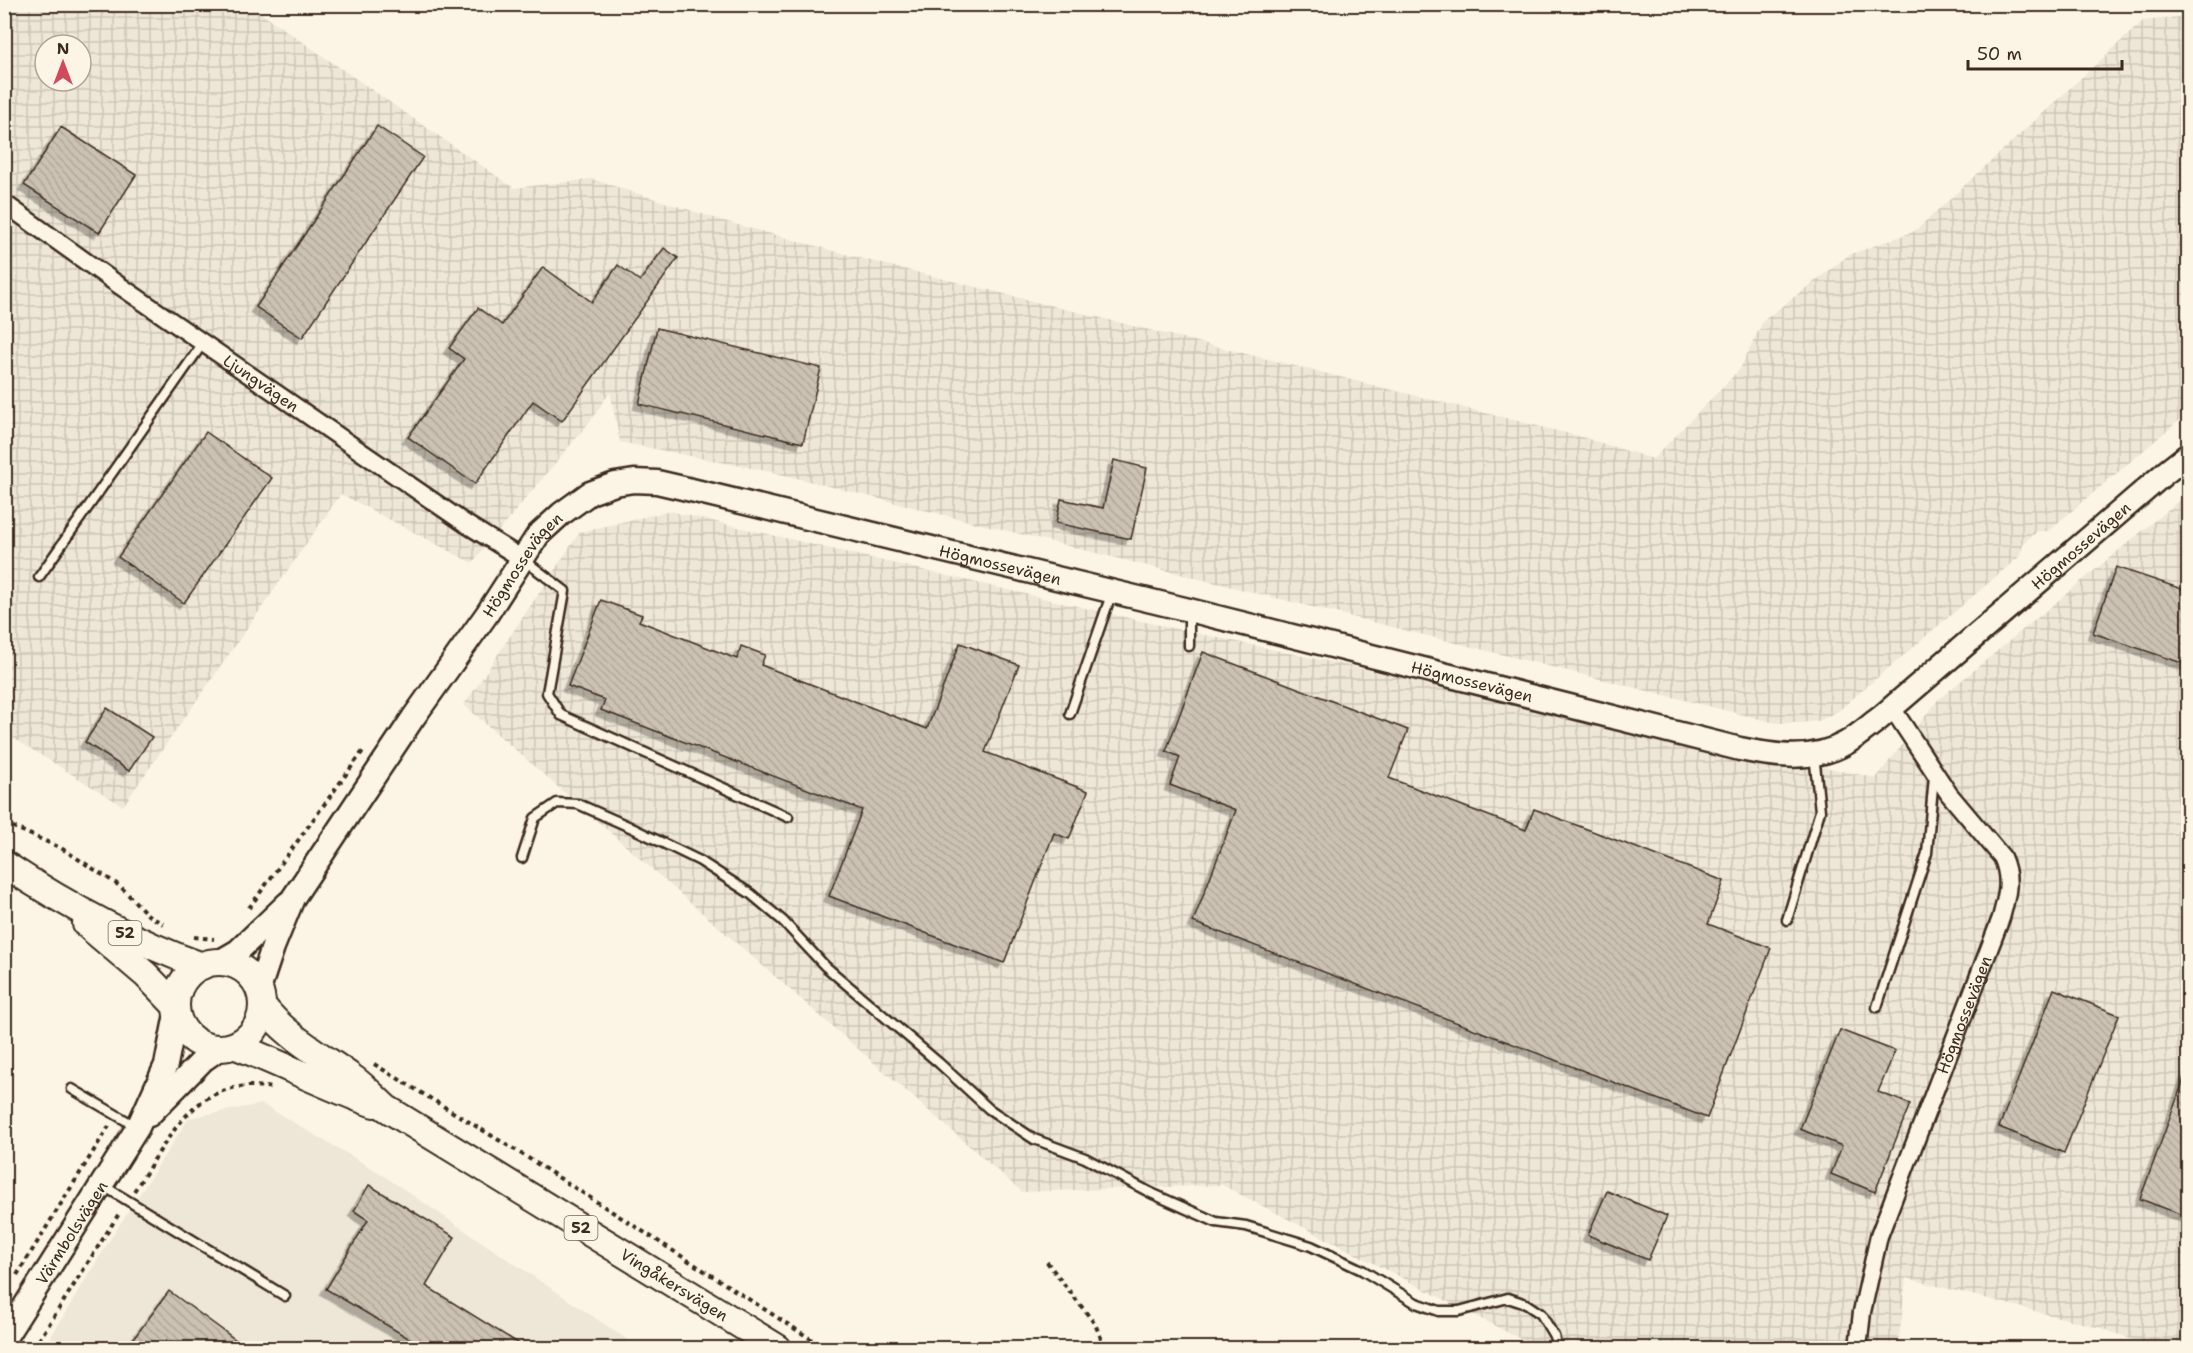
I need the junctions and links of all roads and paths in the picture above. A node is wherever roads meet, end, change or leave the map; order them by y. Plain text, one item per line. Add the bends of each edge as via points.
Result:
1 (4, 203) edge
2 (203, 343) junction
3 (2188, 455) edge
4 (521, 558) junction
5 (39, 577) dead end
6 (1113, 592) junction
7 (1190, 610) junction
8 (1189, 646) dead end
9 (1892, 708) junction
10 (1070, 714) dead end
11 (1814, 754) junction
12 (1935, 772) junction
13 (788, 817) dead end
14 (4, 823) edge
15 (522, 858) dead end
16 (4, 864) edge
17 (50, 893) junction
18 (293, 898) junction
19 (1787, 920) dead end
20 (171, 929) dead end
21 (187, 934) dead end
22 (213, 956) junction
23 (261, 997) junction
24 (1877, 1007) dead end
25 (176, 1010) junction
26 (228, 1047) junction
27 (372, 1063) dead end
28 (72, 1089) dead end
29 (386, 1108) junction
30 (116, 1114) junction
31 (138, 1127) junction
32 (102, 1184) junction
33 (1047, 1262) dead end
34 (11, 1285) dead end
35 (285, 1296) dead end
36 (4, 1339) edge
37 (777, 1348) edge
38 (825, 1348) edge
39 (1105, 1348) edge
40 (1557, 1348) edge
41 (1858, 1348) edge

1 - 2 street, Ljungvägen
2 - 4 street, Ljungvägen
2 - 5 lane
3 - 9 street, Högmossevägen
4 - 6 street, Högmossevägen via 538,535 590,493 615,484 657,482
4 - 13 lane via 565,591 547,693 561,715
4 - 18 street, Högmossevägen
6 - 7 street, Högmossevägen
6 - 10 lane
7 - 8 lane
7 - 11 street, Högmossevägen via 1740,749 1769,755
9 - 11 street, Högmossevägen via 1845,744
9 - 12 street, Högmossevägen
11 - 19 lane via 1820,811
12 - 24 lane via 1927,853
12 - 41 street, Högmossevägen via 2002,857 2009,886 2001,918 1879,1236
14 - 20 path via 61,848 120,886 148,915
15 - 40 lane via 535,818 557,803 578,804 630,827 705,864 751,894 825,966 989,1108 1034,1139 1085,1158 1216,1222 1246,1226 1311,1246 1362,1270 1416,1303 1439,1311 1459,1311 1508,1298 1526,1304 1541,1314
16 - 17 main road, Vingåkersvägen / 52
17 - 22 main road, Vingåkersvägen / 52 via 160,951
17 - 25 main road, Vingåkersvägen / 52 via 146,975
18 - 22 street, Högmossevägen via 238,951
18 - 23 street, Högmossevägen via 273,947
21 - 22 path
22 - 23 main road, Vingåkersvägen / 52 via 242,969 255,981
22 - 25 main road via 183,981
23 - 26 main road via 259,1022 254,1030 248,1038
23 - 29 main road, Vingåkersvägen / 52 via 275,1022 356,1080
25 - 26 main road, Vingåkersvägen / 52 via 183,1030 193,1040 203,1046
25 - 31 street, Värmbolsvägen via 166,1065
26 - 29 main road, Vingåkersvägen / 52 via 278,1062 339,1092
26 - 31 street, Värmbolsvägen via 203,1060
27 - 38 path
28 - 30 lane
29 - 37 main road, Vingåkersvägen / 52
30 - 31 lane
30 - 34 path
31 - 32 street, Värmbolsvägen
32 - 35 lane
32 - 36 street, Värmbolsvägen
33 - 39 path via 1095,1324

